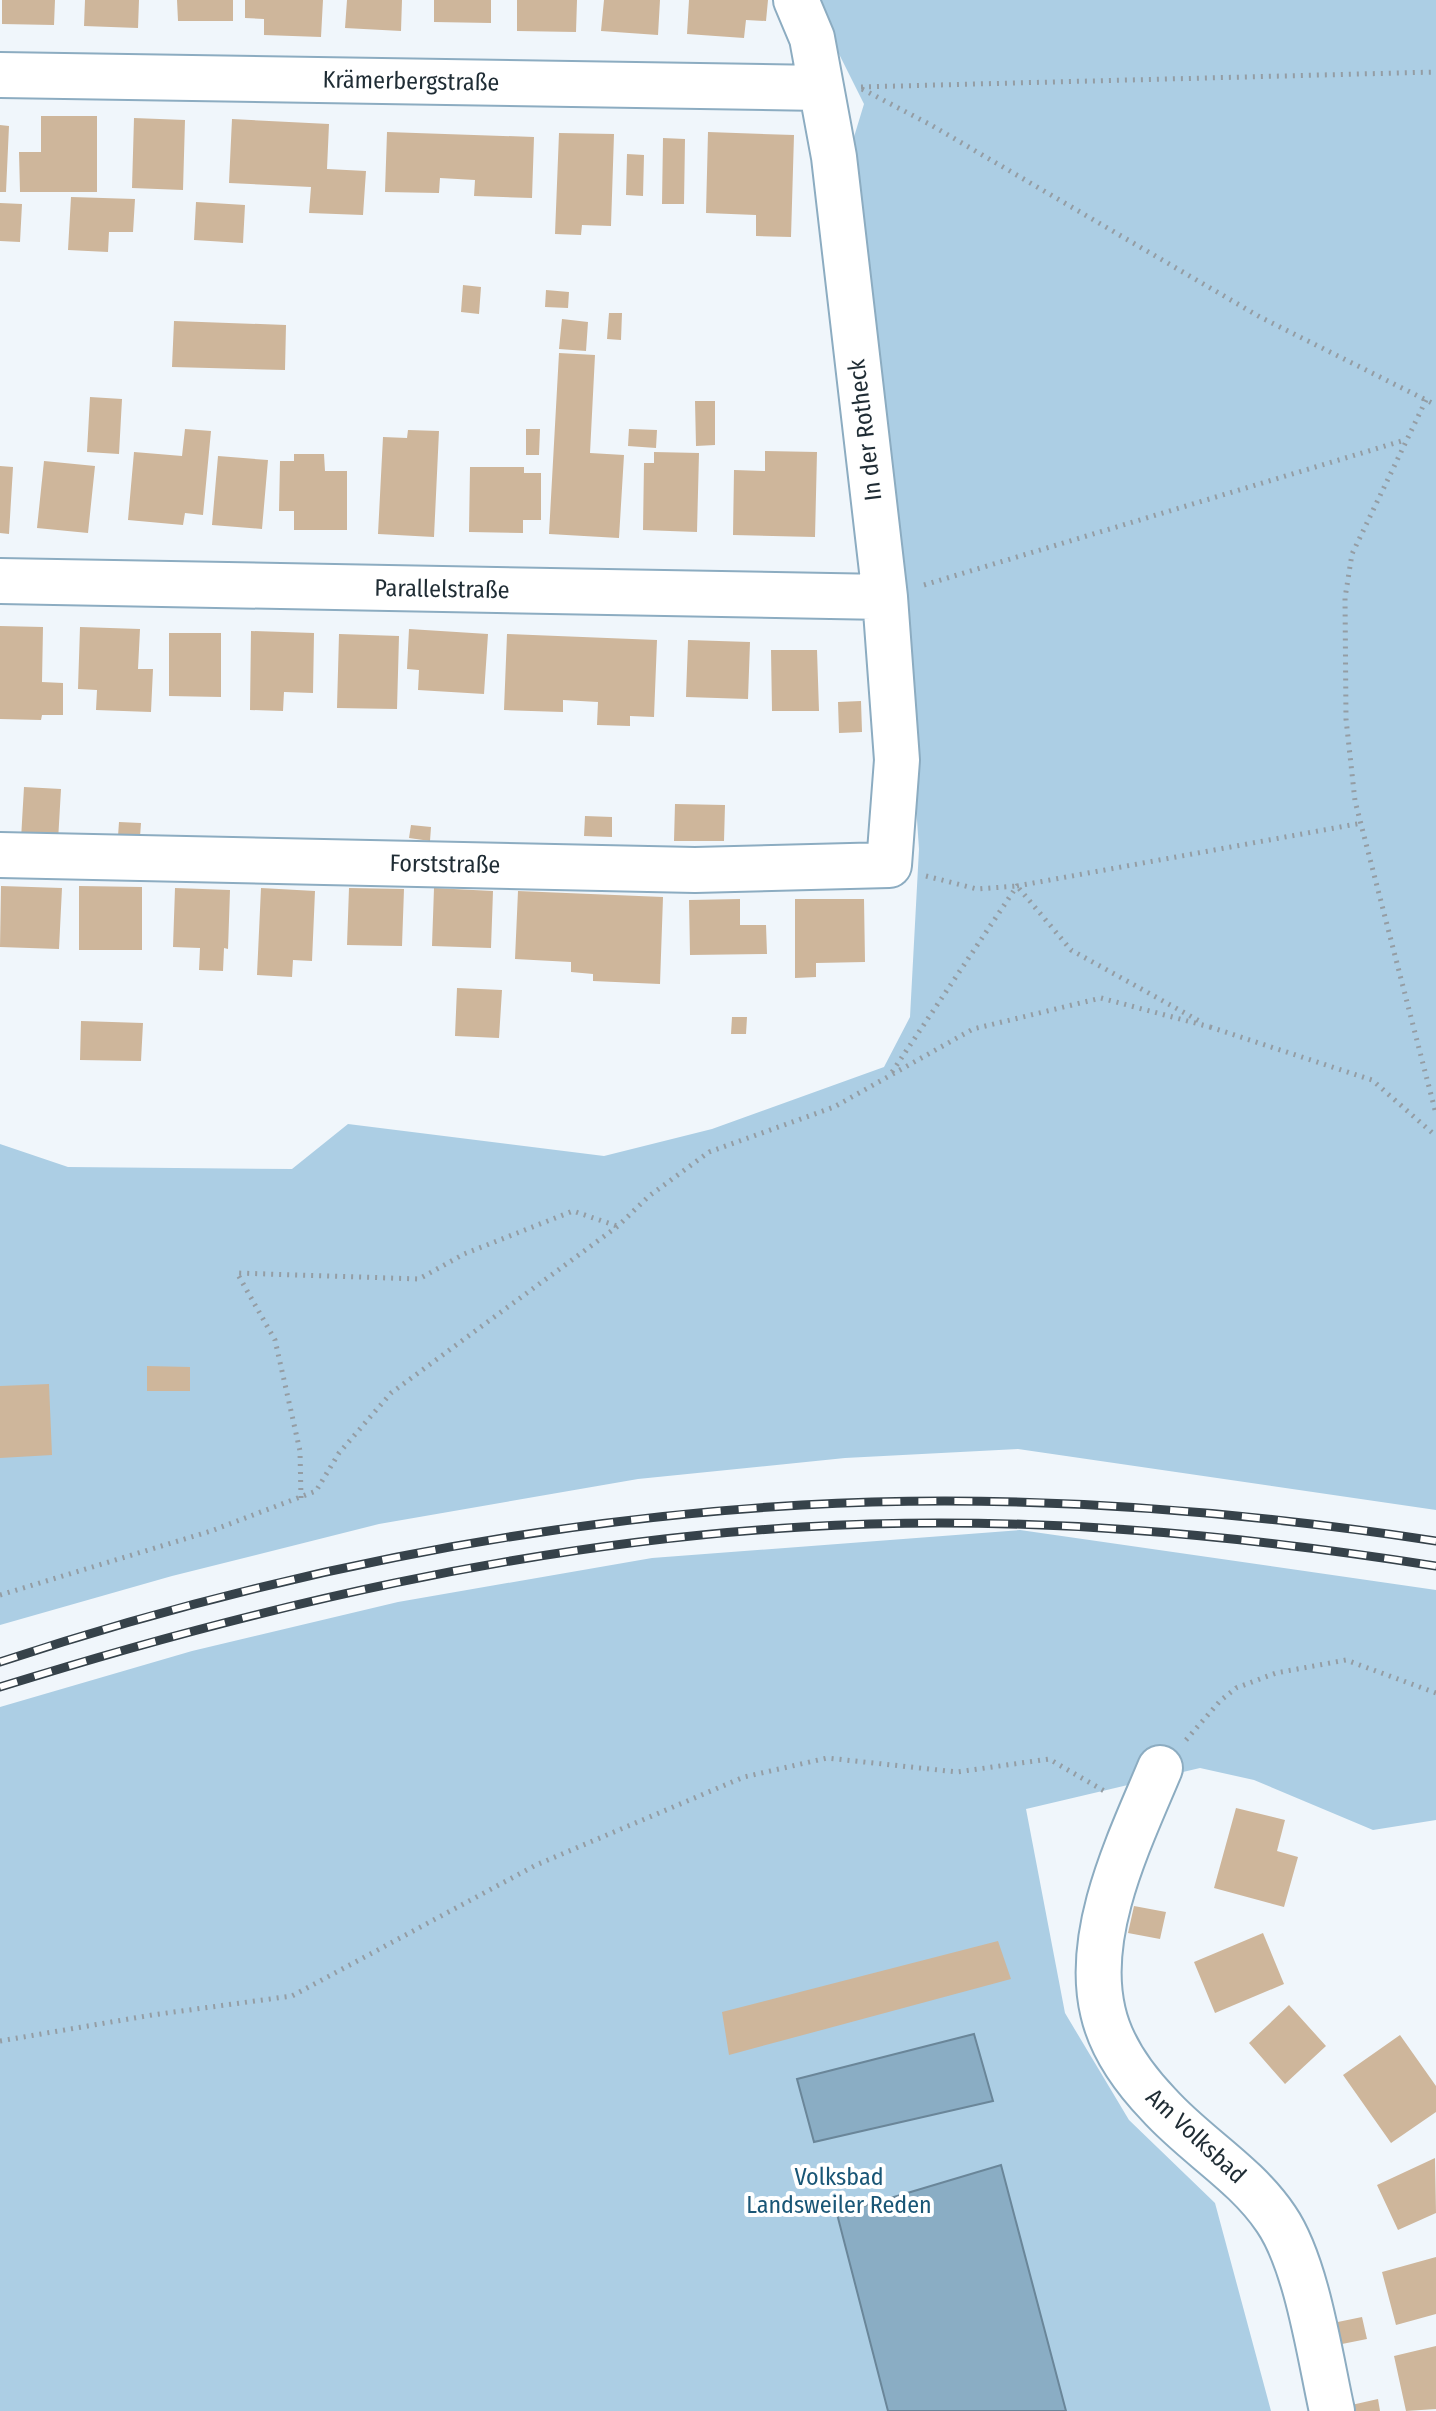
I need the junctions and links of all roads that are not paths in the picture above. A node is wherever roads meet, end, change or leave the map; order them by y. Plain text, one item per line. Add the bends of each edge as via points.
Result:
1 (796, 0) edge
2 (0, 75) edge
3 (839, 87) junction
4 (0, 581) edge
5 (885, 597) junction
6 (0, 855) edge
7 (889, 865) joint
8 (1160, 1768) road end
9 (1332, 2411) edge

1 - 3 street, In der Rotheck
2 - 3 street, Krämerbergstraße
3 - 5 street, In der Rotheck via 834,157
4 - 5 street, Parallelstraße
5 - 7 street, In der Rotheck via 897,760
6 - 7 street, Forststraße via 695,870
8 - 9 street, Am Volksbad via 1113,1893 1099,1949 1103,2013 1126,2065 1160,2107 1247,2184 1278,2221 1296,2263

